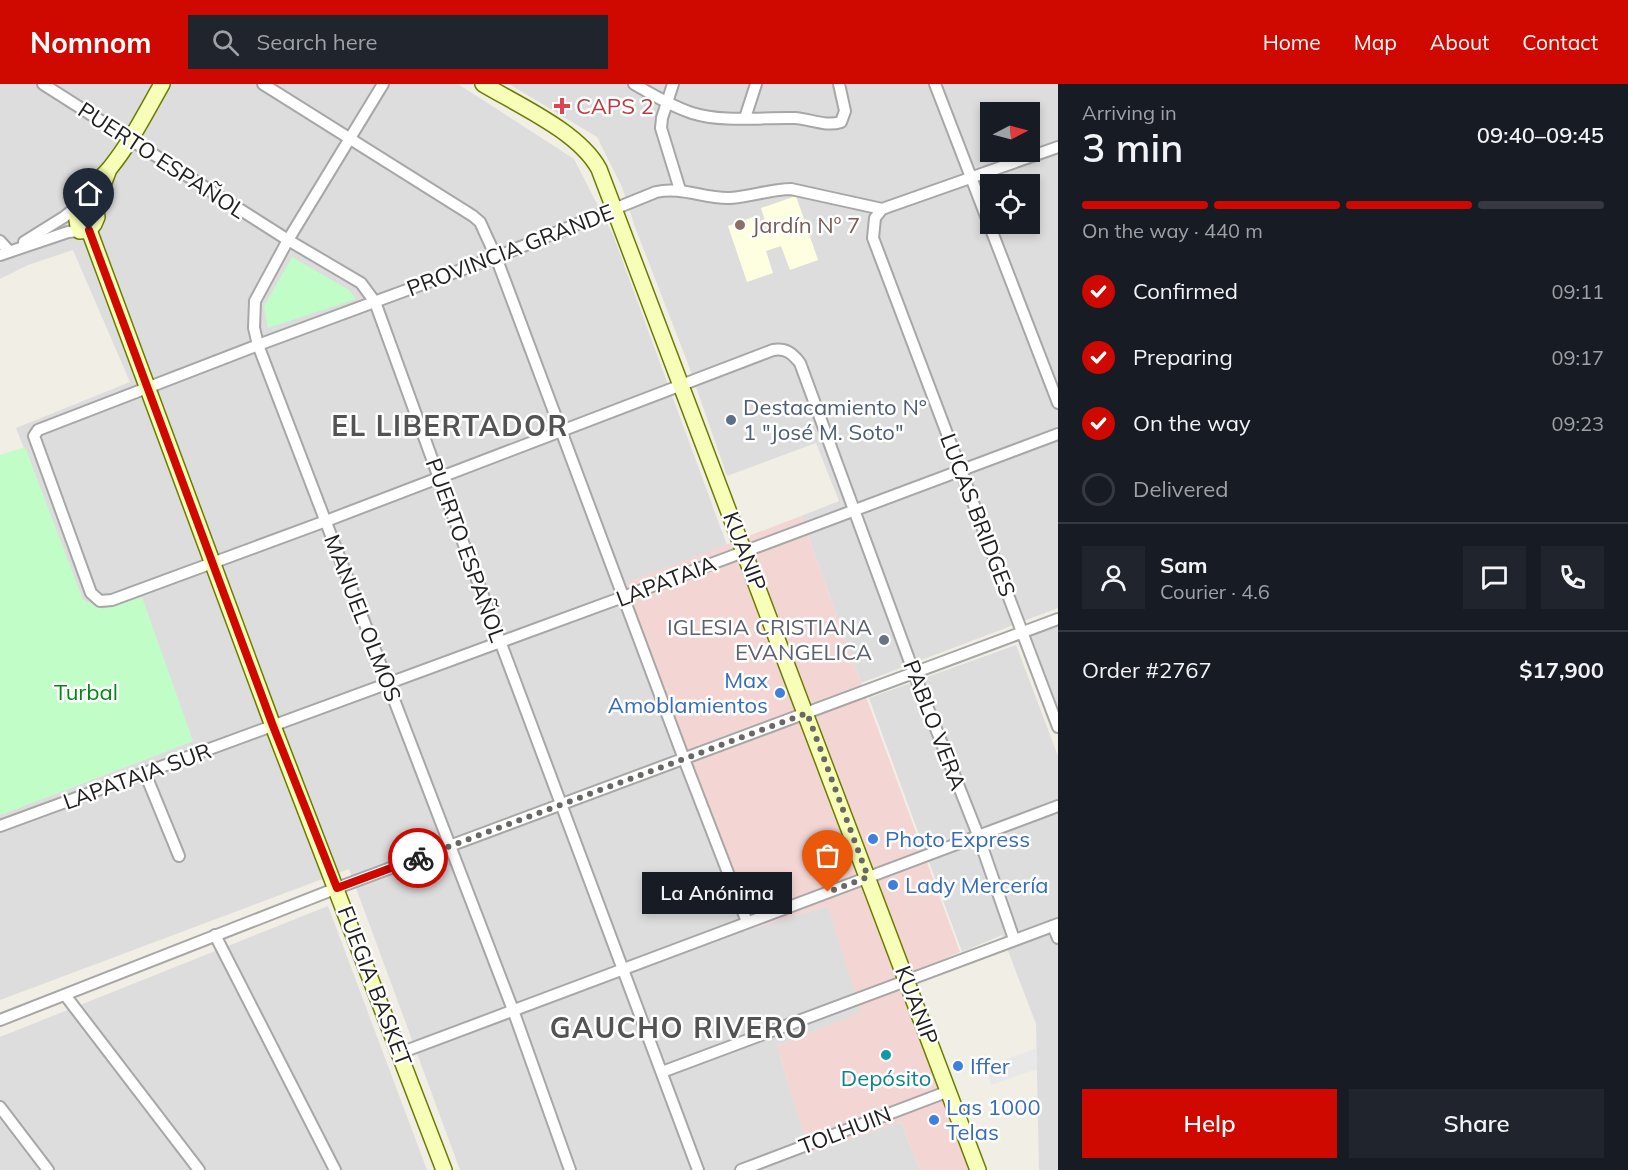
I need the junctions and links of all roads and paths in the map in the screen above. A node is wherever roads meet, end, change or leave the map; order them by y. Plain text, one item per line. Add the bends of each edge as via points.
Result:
1 (44, 84) edge
2 (162, 84) edge
3 (263, 84) edge
4 (383, 84) edge
5 (483, 84) edge
6 (634, 84) edge
7 (673, 84) edge
8 (756, 84) edge
9 (839, 84) edge
10 (939, 86) edge
11 (666, 103) junction
12 (745, 117) junction
13 (350, 137) junction
14 (130, 140) junction
15 (1058, 147) edge
16 (109, 169) junction
17 (971, 178) junction
18 (680, 190) junction
19 (80, 204) junction
20 (882, 209) junction
21 (96, 210) junction
22 (615, 210) junction
23 (85, 230) junction
24 (288, 240) junction
25 (0, 241) edge
26 (5, 253) edge
27 (496, 256) junction
28 (375, 302) junction
29 (258, 345) junction
30 (682, 385) junction
31 (147, 387) junction
32 (1058, 403) edge
33 (562, 430) junction
34 (1058, 434) edge
35 (962, 471) junction
36 (439, 478) junction
37 (854, 511) junction
38 (326, 522) junction
39 (745, 551) junction
40 (213, 562) junction
41 (623, 597) junction
42 (1058, 619) edge
43 (1022, 632) junction
44 (500, 642) junction
45 (914, 673) junction
46 (387, 683) junction
47 (1058, 693) edge
48 (1046, 698) junction
49 (807, 713) junction
50 (273, 726) junction
51 (1058, 727) edge
52 (684, 759) junction
53 (145, 773) junction
54 (561, 805) junction
55 (1058, 806) edge
56 (0, 826) edge
57 (978, 835) junction
58 (449, 846) junction
59 (179, 856) dead end
60 (868, 877) junction
61 (337, 888) junction
62 (747, 922) junction
63 (1056, 925) edge
64 (215, 935) junction
65 (1058, 938) edge
66 (1014, 939) junction
67 (622, 969) junction
68 (908, 981) junction
69 (65, 994) junction
70 (513, 1010) junction
71 (0, 1020) edge
72 (400, 1053) junction
73 (662, 1072) junction
74 (949, 1091) junction
75 (0, 1107) edge
76 (48, 1170) edge
77 (199, 1170) edge
78 (335, 1170) edge
79 (444, 1170) edge
80 (570, 1170) edge
81 (698, 1170) edge
82 (741, 1170) edge
83 (978, 1170) edge

1 - 14 street, PUERTO ESPAÑOL
2 - 14 main road
3 - 13 street
4 - 13 street, MANUEL OLMOS
5 - 22 main road, KUANIP via 581,145 594,159
6 - 11 street
7 - 11 street
8 - 12 street
9 - 12 street via 845,111 841,122
10 - 17 street
11 - 12 street via 694,113
11 - 18 street via 661,128
13 - 24 street, MANUEL OLMOS
13 - 27 street via 473,216 480,222
14 - 16 main road
14 - 24 street, PUERTO ESPAÑOL
15 - 17 street
16 - 19 main road
16 - 21 main road
17 - 20 street
17 - 32 street
18 - 20 street, PROVINCIA GRANDE via 729,198 791,189
18 - 22 street, PROVINCIA GRANDE via 656,192
19 - 21 main road via 88,202
19 - 23 main road, FUEGIA BASKET via 77,219
19 - 26 street
20 - 35 street, LUCAS BRIDGES via 875,218 873,238
21 - 23 main road via 94,224
22 - 27 street, PROVINCIA GRANDE
22 - 30 main road, KUANIP
23 - 26 street
23 - 31 main road, FUEGIA BASKET
24 - 28 street, PUERTO ESPAÑOL via 361,282
24 - 29 street, MANUEL OLMOS via 255,301
25 - 26 street
27 - 28 street, PROVINCIA GRANDE
27 - 33 street
28 - 29 street, PROVINCIA GRANDE
28 - 36 street, PUERTO ESPAÑOL
29 - 31 street, PROVINCIA GRANDE
29 - 38 street, MANUEL OLMOS
30 - 33 street
30 - 37 street, PABLO VERA via 773,350 793,354 800,363
30 - 39 main road, KUANIP
31 - 40 main road, FUEGIA BASKET
31 - 40 street, PROVINCIA GRANDE via 38,430 34,436 92,593 100,601 112,600
33 - 36 street
33 - 41 street
34 - 35 street, LAPATAIA
35 - 37 street, LAPATAIA
35 - 43 street, LUCAS BRIDGES
36 - 38 street
36 - 44 street, PUERTO ESPAÑOL
37 - 39 street, LAPATAIA
37 - 45 street, PABLO VERA
38 - 40 street
38 - 46 street, MANUEL OLMOS
39 - 41 street, LAPATAIA
39 - 49 main road, KUANIP
40 - 50 main road, FUEGIA BASKET
41 - 44 street, LAPATAIA
41 - 52 street
42 - 43 street
43 - 45 street
43 - 48 street, LUCAS BRIDGES
44 - 46 street, LAPATAIA
44 - 54 street, PUERTO ESPAÑOL
45 - 49 street
45 - 57 street, PABLO VERA
46 - 50 street, LAPATAIA
46 - 58 street, MANUEL OLMOS
47 - 48 street
48 - 51 street, LUCAS BRIDGES
49 - 52 street
49 - 60 main road, KUANIP
50 - 53 street, LAPATAIA SUR
50 - 61 main road, FUEGIA BASKET
52 - 54 street
52 - 62 street
53 - 56 street, LAPATAIA SUR
53 - 59 street
54 - 58 street
54 - 67 street, PUERTO ESPAÑOL
55 - 57 street
57 - 60 street
57 - 66 street, PABLO VERA
58 - 61 street
58 - 70 street, MANUEL OLMOS
60 - 62 street
60 - 68 main road, KUANIP
61 - 64 street
61 - 72 main road, FUEGIA BASKET
62 - 67 street
63 - 65 street
63 - 66 street
64 - 69 street
64 - 78 street
66 - 68 street
67 - 70 street
67 - 73 street, PUERTO ESPAÑOL
68 - 73 street
68 - 74 main road, KUANIP
69 - 71 street
69 - 77 street
70 - 72 street
70 - 80 street, MANUEL OLMOS
72 - 79 main road, FUEGIA BASKET
73 - 81 street, PUERTO ESPAÑOL
74 - 82 street, TOLHUIN
74 - 83 main road, KUANIP
75 - 76 street

